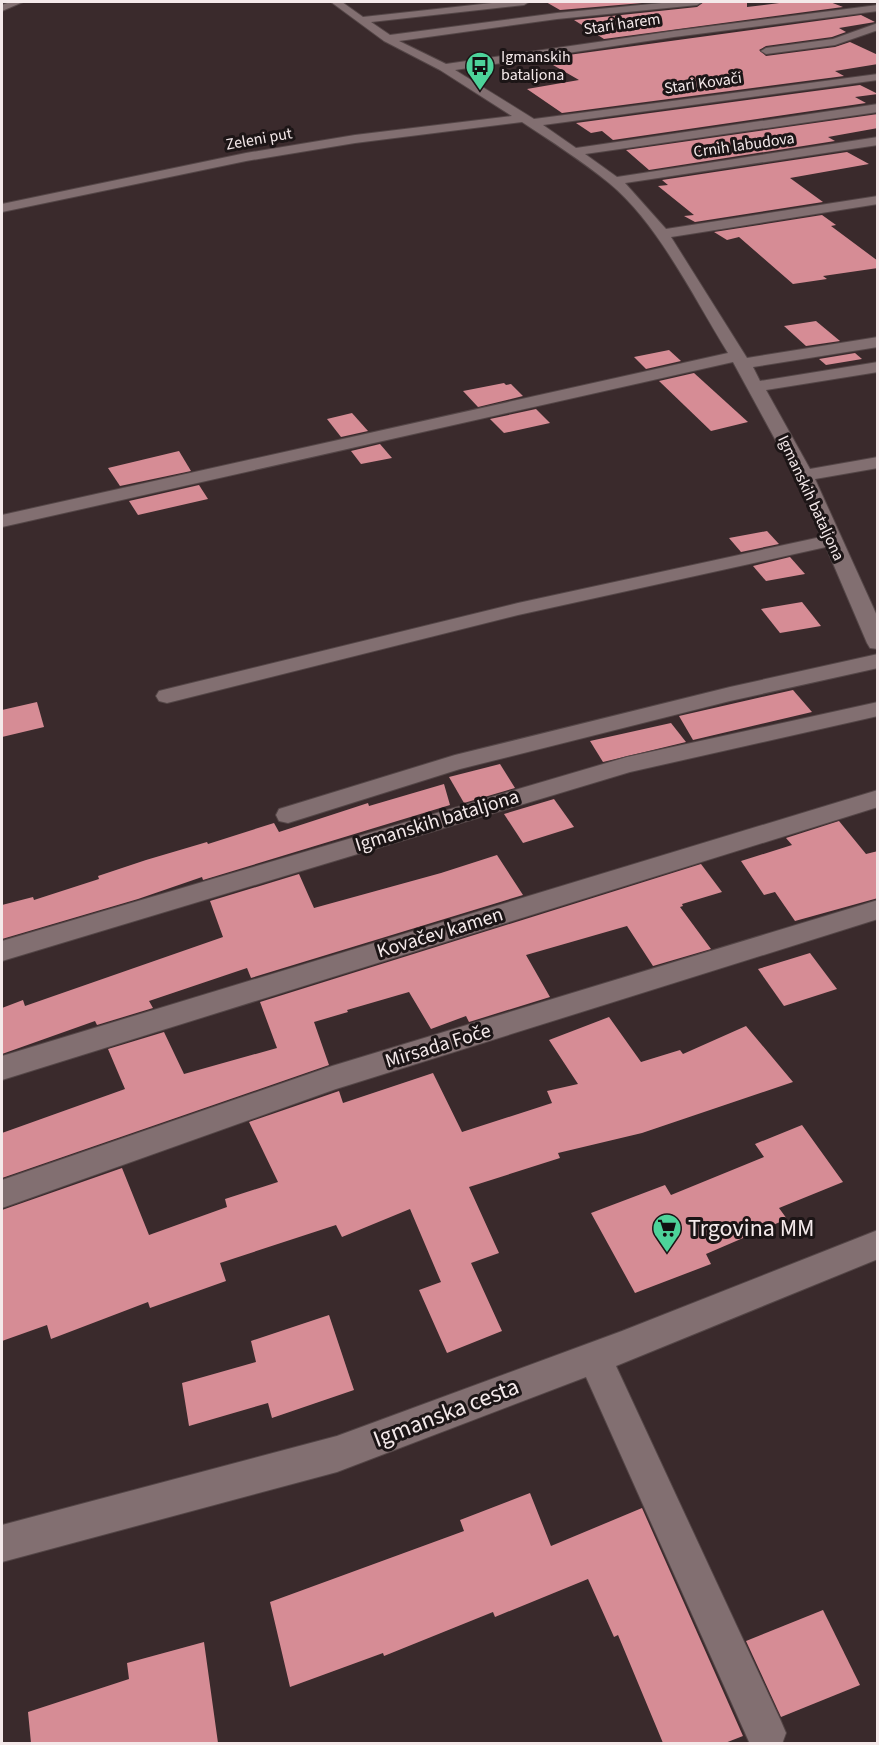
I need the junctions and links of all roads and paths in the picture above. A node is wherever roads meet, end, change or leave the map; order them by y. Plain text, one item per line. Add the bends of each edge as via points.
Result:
1 (18, 2) edge
2 (336, 2) edge
3 (524, 2) edge
4 (697, 2) edge
5 (2, 8) edge
6 (878, 8) edge
7 (362, 20) junction
8 (873, 27) edge
9 (388, 39) junction
10 (807, 50) dead end
11 (765, 51) dead end
12 (444, 68) junction
13 (878, 77) edge
14 (878, 108) edge
15 (529, 121) junction
16 (878, 141) edge
17 (574, 152) junction
18 (615, 181) junction
19 (878, 200) edge
20 (2, 208) edge
21 (662, 234) junction
22 (878, 342) edge
23 (741, 360) junction
24 (878, 367) edge
25 (756, 387) junction
26 (878, 462) edge
27 (804, 476) junction
28 (2, 521) edge
29 (832, 540) junction
30 (875, 633) edge
31 (878, 661) edge
32 (167, 696) dead end
33 (878, 709) edge
34 (878, 798) edge
35 (288, 815) dead end
36 (878, 909) edge
37 (2, 951) edge
38 (2, 1068) edge
39 (2, 1194) edge
40 (878, 1244) edge
41 (594, 1357) junction
42 (2, 1544) edge
43 (766, 1733) dead end

1 - 5 street
2 - 7 street, Igmanskih bataljona
3 - 7 street
4 - 9 street
6 - 12 street, Stari harem
7 - 9 street, Igmanskih bataljona
8 - 10 street via 867,36 853,43
8 - 11 street via 835,42
9 - 12 street, Igmanskih bataljona
12 - 15 street, Igmanskih bataljona
13 - 15 street, Stari Kovači
14 - 17 street
15 - 17 street, Igmanskih bataljona
15 - 20 street, Zeleni put via 355,139 246,157
16 - 18 street, Crnih labudova
17 - 18 street, Igmanskih bataljona
18 - 21 street, Igmanskih bataljona
19 - 21 street
21 - 23 street, Igmanskih bataljona
22 - 23 street
23 - 25 street, Igmanskih bataljona
23 - 28 street
24 - 25 street
25 - 27 street, Igmanskih bataljona
26 - 27 street
27 - 29 street, Igmanskih bataljona
29 - 30 street, Igmanskih bataljona
29 - 32 street via 518,609
31 - 35 street via 455,763
33 - 37 street, Igmanskih bataljona via 627,765
34 - 38 street, Kovačev kamen
36 - 39 street, Mirsada Foče via 332,1078
40 - 41 street, Igmanska cesta
41 - 42 street, Igmanska cesta via 337,1454
41 - 43 street

